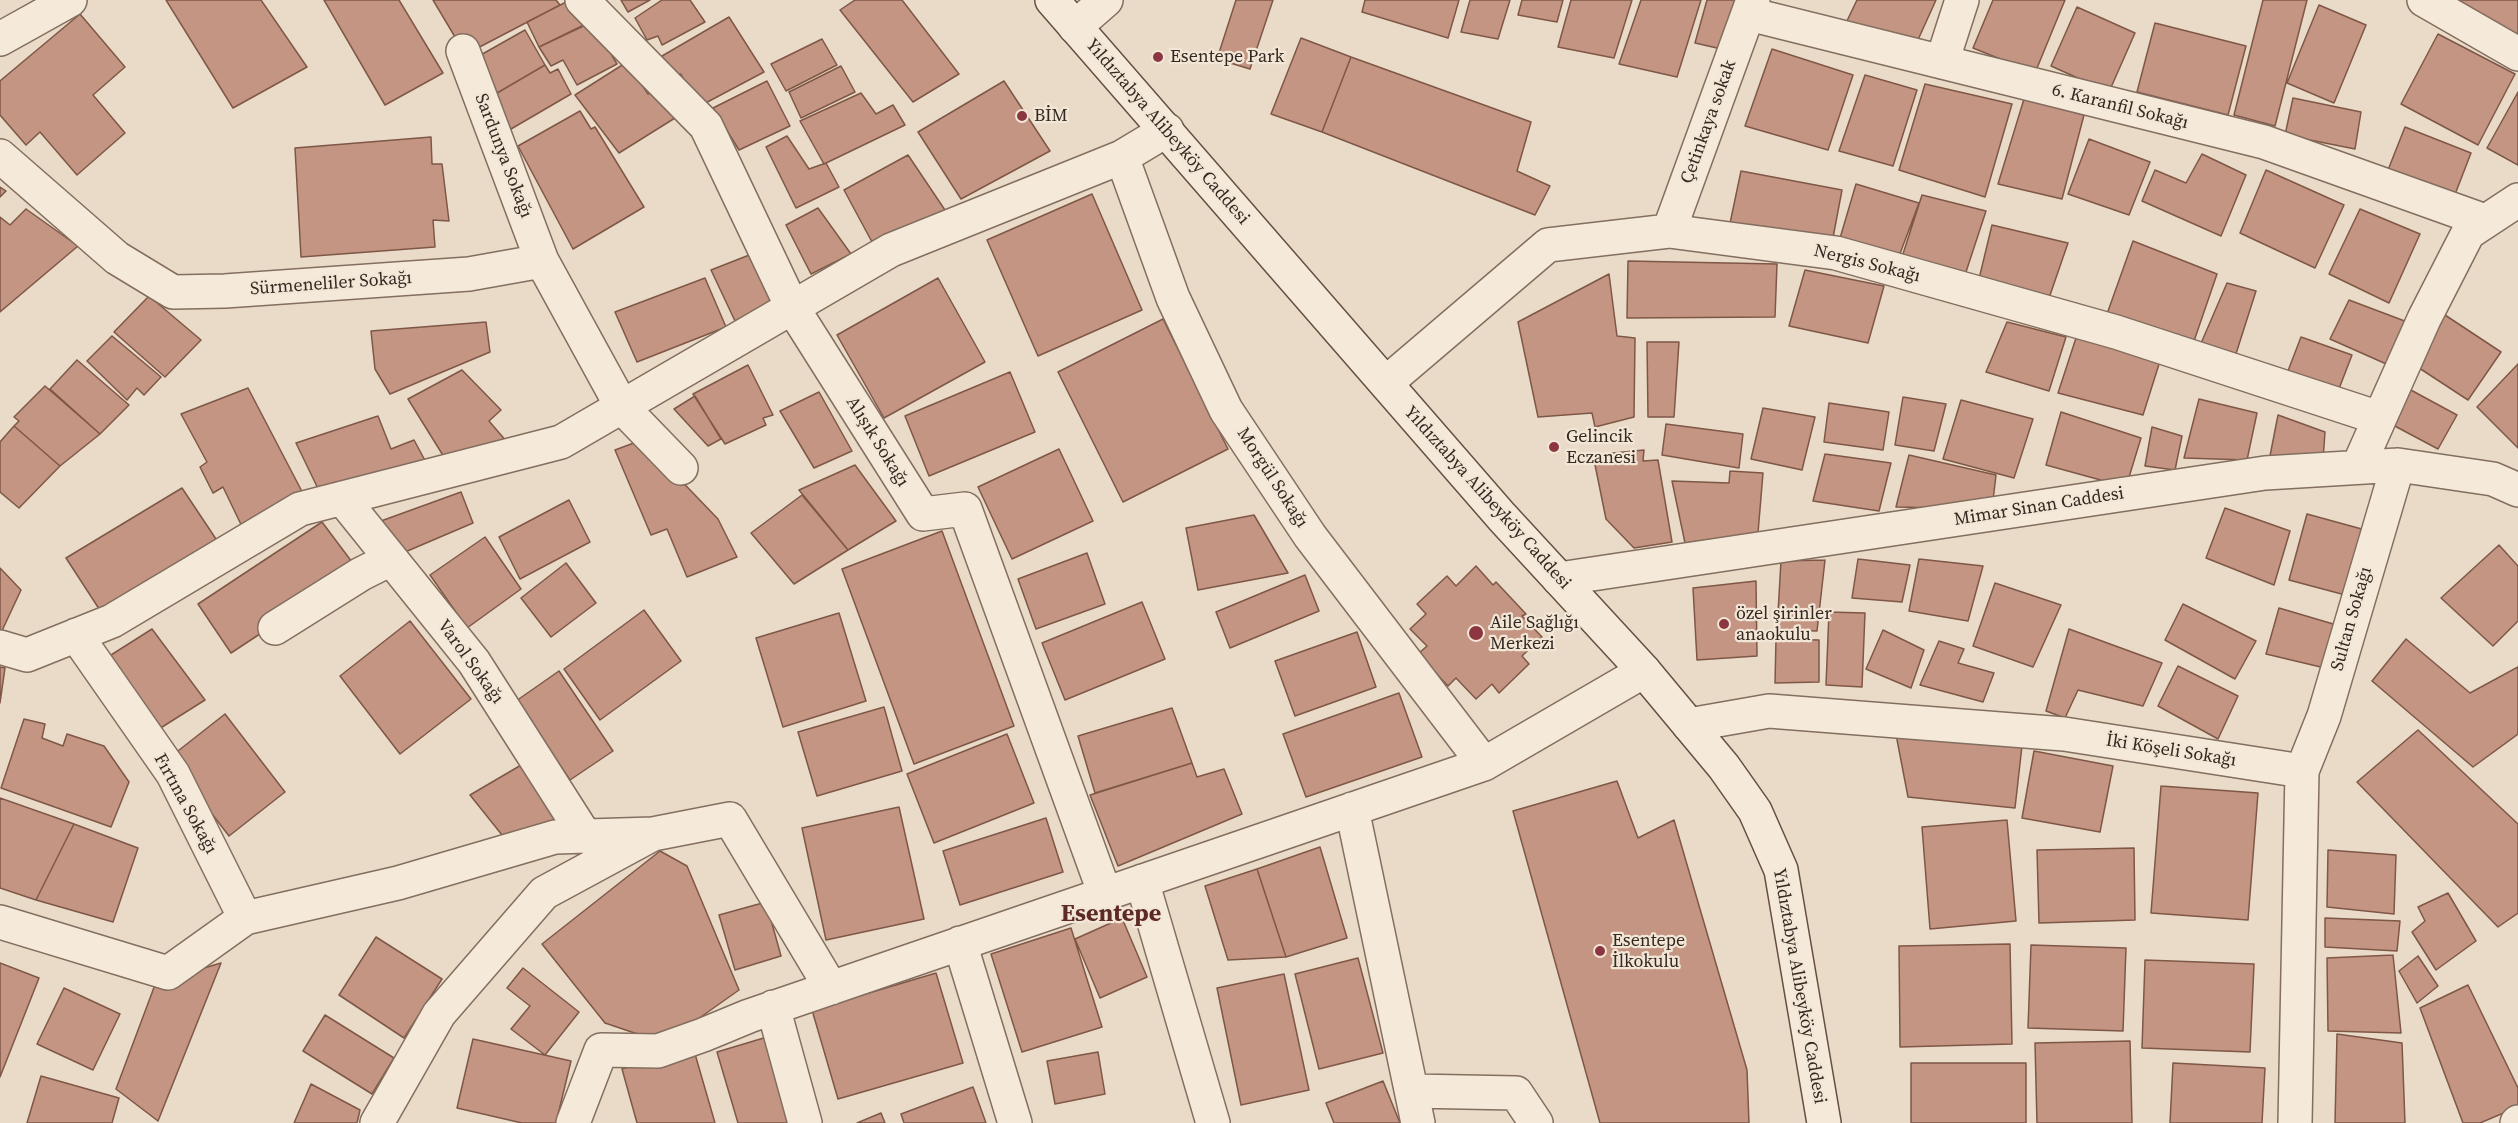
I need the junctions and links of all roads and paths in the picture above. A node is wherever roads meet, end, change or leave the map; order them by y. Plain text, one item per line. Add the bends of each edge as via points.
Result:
1 (70, 0) edge
2 (582, 0) edge
3 (1052, 0) edge
4 (1106, 0) edge
5 (1962, 0) edge
6 (2424, 0) edge
7 (1751, 7) edge
8 (1075, 27) junction
9 (0, 39) edge
10 (463, 51) dead end
11 (2518, 54) edge
12 (1942, 62) junction
13 (1167, 130) junction
14 (0, 156) edge
15 (1122, 157) junction
16 (2518, 200) edge
17 (2485, 221) junction
18 (1669, 231) junction
19 (542, 261) junction
20 (792, 307) junction
21 (1386, 383) junction
22 (622, 407) junction
23 (2379, 418) junction
24 (2398, 465) junction
25 (2358, 467) junction
26 (681, 468) dead end
27 (2518, 490) edge
28 (342, 498) junction
29 (390, 559) junction
30 (1559, 579) junction
31 (275, 628) dead end
32 (76, 635) junction
33 (0, 647) edge
34 (1644, 671) junction
35 (1689, 725) junction
36 (1484, 764) junction
37 (2302, 771) junction
38 (1352, 809) junction
39 (653, 834) junction
40 (585, 836) junction
41 (1142, 881) junction
42 (1105, 894) junction
43 (245, 918) junction
44 (0, 922) edge
45 (960, 943) junction
46 (831, 988) junction
47 (773, 1008) junction
48 (1412, 1091) junction
49 (377, 1123) edge
50 (573, 1123) edge
51 (805, 1123) edge
52 (1015, 1123) edge
53 (1213, 1123) edge
54 (1418, 1123) edge
55 (1536, 1123) edge
56 (1824, 1123) edge
57 (2295, 1123) edge

1 - 9 street
2 - 20 street, Alışık Sokağı via 706,126
3 - 8 street, Yıldıztabya Alibeyköy Caddesi
4 - 8 street
5 - 12 street
6 - 11 street
7 - 12 street, 6. Karanfil Sokağı
7 - 18 street, Çetinkaya sokak
8 - 13 street, Yıldıztabya Alibeyköy Caddesi
10 - 19 street, Sardunya Sokağı
12 - 17 street, 6. Karanfil Sokağı via 2264,142
13 - 15 street
13 - 21 street, Yıldıztabya Alibeyköy Caddesi
14 - 19 street, Sürmeneliler Sokağı via 117,258 173,292 469,274
15 - 20 street via 891,250
15 - 36 street, Morgül Sokağı via 1173,298 1226,410 1310,536
16 - 17 street
17 - 23 street via 2468,233
18 - 21 street, Nergis Sokağı via 1548,245
18 - 23 street, Nergis Sokağı via 1836,253 2116,332
19 - 22 street
20 - 22 street
20 - 42 street, Alışık Sokağı via 922,514 965,509
21 - 30 street, Yıldıztabya Alibeyköy Caddesi
22 - 26 street
22 - 28 street via 561,442
23 - 25 street
24 - 25 street, Mimar Sinan Caddesi
24 - 27 street, Mimar Sinan Caddesi via 2493,479
24 - 37 street, Sultan Sokağı via 2324,716
25 - 30 street, Mimar Sinan Caddesi via 2265,473
28 - 29 street, Varol Sokağı
28 - 32 street via 300,509 112,621
29 - 31 street
29 - 40 street, Varol Sokağı via 474,663
30 - 34 street, Yıldıztabya Alibeyköy Caddesi
32 - 33 street via 27,655
32 - 43 street, Fırtına Sokağı via 172,774
34 - 35 street, Yıldıztabya Alibeyköy Caddesi
34 - 36 street
35 - 37 street, İki Köşeli Sokağı via 1769,711 2064,734
35 - 56 street, Yıldıztabya Alibeyköy Caddesi via 1755,811 1781,870
36 - 38 street
37 - 57 street
38 - 41 street
38 - 48 street
39 - 40 street
39 - 46 street via 729,819
39 - 49 street via 544,893 439,1014
40 - 43 street via 555,837 398,883
41 - 42 street
41 - 53 street
42 - 45 street
43 - 44 street via 168,973
45 - 46 street
45 - 52 street
46 - 47 street
47 - 50 street via 658,1051 601,1050
47 - 51 street
48 - 54 street
48 - 55 street via 1516,1093

